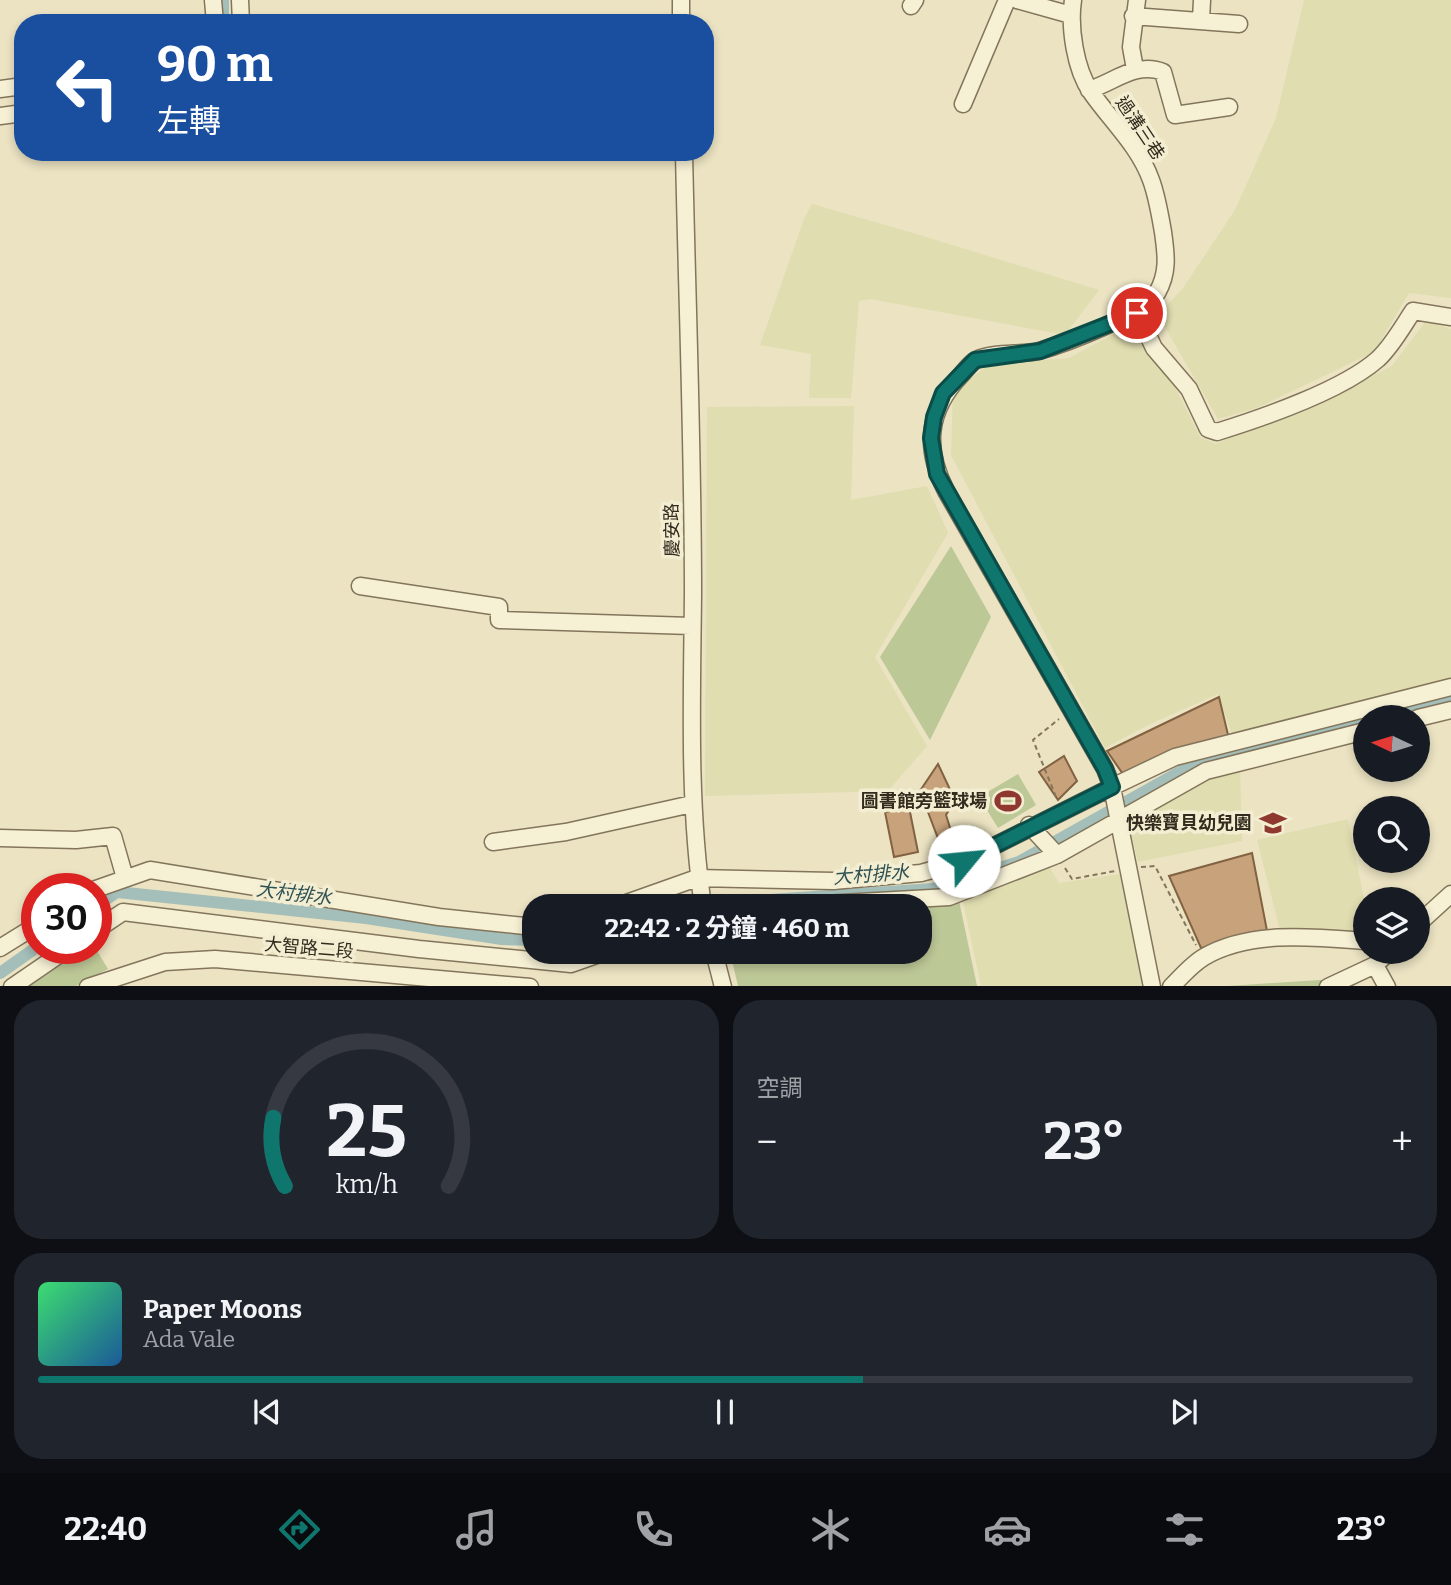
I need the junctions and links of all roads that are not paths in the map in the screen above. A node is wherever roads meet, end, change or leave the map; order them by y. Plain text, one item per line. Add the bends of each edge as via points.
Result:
1 (1007, 0) edge
2 (1017, 0) edge
3 (1202, 0) edge
4 (1072, 8) edge
5 (1135, 8) edge
6 (1202, 20) junction
7 (1239, 24) dead end
8 (1135, 69) junction
9 (1089, 90) junction
10 (963, 104) dead end
11 (1229, 107) dead end
12 (684, 161) edge
13 (1137, 313) junction
14 (1451, 317) edge
15 (360, 586) dead end
16 (691, 626) junction
17 (1451, 687) edge
18 (1451, 710) edge
19 (1430, 715) edge
20 (1353, 734) edge
21 (1112, 787) junction
22 (692, 804) junction
23 (1120, 817) junction
24 (1029, 825) junction
25 (0, 838) edge
26 (493, 842) dead end
27 (1057, 855) junction
28 (125, 878) junction
29 (112, 883) edge
30 (699, 884) junction
31 (662, 894) edge
32 (701, 894) edge
33 (1451, 894) edge
34 (932, 898) edge
35 (1430, 913) edge
36 (112, 919) edge
37 (522, 926) edge
38 (21, 935) edge
39 (1353, 941) edge
40 (0, 947) edge
41 (522, 959) edge
42 (45, 964) edge
43 (717, 964) edge
44 (1375, 965) joint
45 (414, 981) edge
46 (12, 986) edge
47 (88, 986) edge
48 (530, 986) edge
49 (723, 986) edge
50 (1152, 986) edge
51 (1171, 986) edge
52 (1328, 986) edge
53 (1387, 986) edge

1 - 10 street
2 - 4 street
3 - 6 street
4 - 9 street, 過溝三巷 via 1077,55
5 - 6 street
5 - 8 street via 1131,47
6 - 7 street
8 - 9 street
8 - 11 street via 1152,67 1163,72 1175,115
9 - 13 street, 過溝三巷 via 1151,179 1159,213 1168,261 1155,297
12 - 16 street, 慶安路
13 - 14 street via 1154,348 1189,389 1208,429 1217,432 1276,413 1352,375 1378,358 1413,311
13 - 21 street via 1040,351 975,360 943,393 931,438 937,474
15 - 16 street via 499,607 499,620
16 - 22 street, 慶安路
17 - 21 street via 1175,757
18 - 19 street
20 - 23 street via 1206,771
21 - 23 street
21 - 24 street
22 - 26 street via 566,832
22 - 30 street, 慶安路
23 - 27 street
23 - 50 street
24 - 27 street
24 - 30 street via 964,861 921,873 833,881
25 - 28 street via 113,836
27 - 34 street via 948,897
28 - 29 street
28 - 37 street via 150,870 439,917
30 - 31 street
30 - 32 street, 慶安路
33 - 35 street
36 - 41 street via 123,912
38 - 40 street
39 - 51 street via 1302,936 1236,944 1203,957
42 - 46 street
43 - 49 street
44 - 52 street
44 - 53 street
45 - 47 street, 大智路二段 via 215,959 165,962
45 - 48 street, 大智路二段

